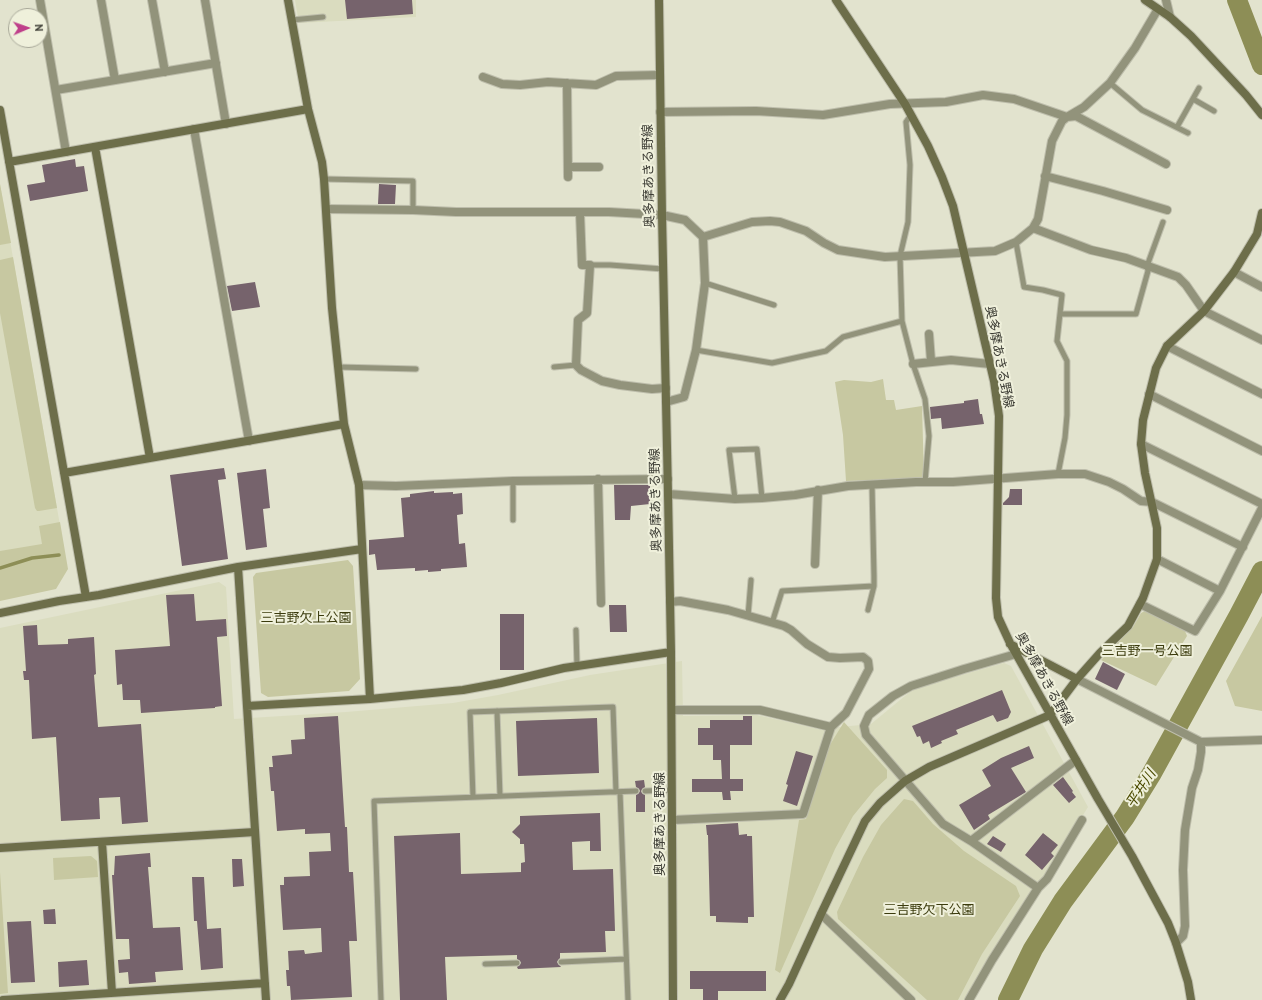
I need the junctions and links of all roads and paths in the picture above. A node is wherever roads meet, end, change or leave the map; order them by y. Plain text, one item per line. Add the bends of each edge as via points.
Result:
1 (40, 0) edge
2 (101, 0) edge
3 (152, 0) edge
4 (205, 0) edge
5 (288, 0) edge
6 (659, 0) edge
7 (836, 0) edge
8 (1145, 0) edge
9 (1166, 0) edge
10 (1158, 9) junction
11 (323, 17) dead end
12 (1170, 17) junction
13 (292, 20) junction
14 (216, 63) junction
15 (165, 72) junction
16 (659, 75) junction
17 (482, 77) dead end
18 (115, 80) junction
19 (567, 83) junction
20 (1110, 83) junction
21 (1199, 88) dead end
22 (56, 90) junction
23 (1193, 99) junction
24 (905, 104) junction
25 (308, 109) junction
26 (0, 110) edge
27 (1214, 111) dead end
28 (660, 112) junction
29 (911, 115) junction
30 (1262, 115) edge
31 (1067, 117) junction
32 (226, 124) junction
33 (1177, 127) junction
34 (194, 129) junction
35 (1188, 133) dead end
36 (95, 147) junction
37 (66, 152) junction
38 (9, 162) junction
39 (1166, 164) dead end
40 (568, 167) junction
41 (598, 167) dead end
42 (568, 176) dead end
43 (1045, 176) junction
44 (324, 179) junction
45 (326, 209) junction
46 (413, 210) junction
47 (1167, 210) dead end
48 (580, 213) junction
49 (1262, 213) edge
50 (662, 215) junction
51 (1163, 222) dead end
52 (1033, 228) junction
53 (1260, 235) edge
54 (703, 237) junction
55 (1016, 242) junction
56 (964, 253) junction
57 (900, 256) junction
58 (590, 265) junction
59 (1147, 266) junction
60 (663, 269) junction
61 (1234, 272) junction
62 (705, 283) junction
63 (1262, 287) edge
64 (774, 305) dead end
65 (1204, 311) junction
66 (1060, 314) junction
67 (902, 322) junction
68 (929, 334) dead end
69 (1262, 340) edge
70 (1166, 346) junction
71 (696, 350) junction
72 (931, 361) junction
73 (913, 364) junction
74 (990, 364) junction
75 (576, 365) junction
76 (554, 366) dead end
77 (338, 367) junction
78 (416, 369) dead end
79 (666, 388) junction
80 (1149, 394) junction
81 (1262, 394) edge
82 (666, 402) junction
83 (344, 424) junction
84 (249, 441) junction
85 (1141, 444) junction
86 (1262, 451) edge
87 (150, 458) junction
88 (64, 473) junction
89 (1058, 474) junction
90 (598, 479) junction
91 (668, 479) junction
92 (998, 479) junction
93 (514, 481) junction
94 (925, 482) junction
95 (359, 485) junction
96 (872, 485) junction
97 (818, 490) junction
98 (668, 494) junction
99 (762, 498) junction
100 (735, 499) junction
101 (1152, 502) junction
102 (1262, 504) edge
103 (1262, 508) edge
104 (513, 520) dead end
105 (1243, 547) junction
106 (362, 548) junction
107 (1156, 559) junction
108 (814, 564) dead end
109 (238, 567) junction
110 (751, 580) dead end
111 (874, 586) junction
112 (1220, 591) junction
113 (86, 597) junction
114 (670, 602) junction
115 (601, 603) dead end
116 (1140, 604) junction
117 (868, 610) dead end
118 (0, 613) edge
119 (748, 616) junction
120 (772, 623) junction
121 (576, 630) dead end
122 (1010, 644) junction
123 (671, 652) junction
124 (1016, 654) junction
125 (577, 666) junction
126 (1077, 679) junction
127 (370, 699) junction
128 (247, 706) junction
129 (672, 710) junction
130 (497, 711) junction
131 (1050, 715) junction
132 (831, 727) junction
133 (1262, 740) edge
134 (1199, 741) junction
135 (1076, 760) junction
136 (905, 781) junction
137 (671, 790) junction
138 (636, 791) dead end
139 (645, 791) dead end
140 (618, 792) junction
141 (500, 796) junction
142 (473, 797) junction
143 (672, 820) junction
144 (1082, 820) dead end
145 (255, 832) junction
146 (971, 841) junction
147 (102, 842) junction
148 (0, 848) edge
149 (1038, 888) junction
150 (821, 914) junction
151 (1176, 943) junction
152 (626, 959) junction
153 (561, 962) dead end
154 (517, 963) dead end
155 (485, 964) dead end
156 (265, 983) junction
157 (112, 993) junction
158 (3, 1000) edge
159 (266, 1000) edge
160 (381, 1000) edge
161 (628, 1000) edge
162 (673, 1000) edge
163 (780, 1000) edge
164 (911, 1000) edge
165 (969, 1000) edge
166 (1191, 1000) edge

1 - 22 street
2 - 18 street
3 - 15 street
4 - 14 street
5 - 13 street
6 - 16 street, 奥多摩あきる野線
7 - 24 street, 奥多摩あきる野線
8 - 10 street
9 - 12 street
10 - 12 street
10 - 20 street
11 - 13 lane
12 - 30 street via 1191,36
13 - 25 street
14 - 15 street
14 - 32 street
15 - 18 street
16 - 19 street via 616,76 596,85
16 - 28 street, 奥多摩あきる野線
17 - 19 street via 502,84
18 - 22 street
19 - 40 street
20 - 31 street via 1084,107
20 - 33 lane via 1142,110
21 - 23 lane
22 - 37 street
23 - 27 lane
23 - 33 lane
24 - 28 street via 823,115 756,111
24 - 29 street, 奥多摩あきる野線
24 - 31 street via 946,102 983,95 1014,99
25 - 32 street
25 - 44 street
26 - 38 street
28 - 50 street, 奥多摩あきる野線
29 - 56 street, 奥多摩あきる野線 via 942,177
29 - 57 lane via 906,122 910,165 908,222
31 - 39 street via 1076,116
31 - 43 street via 1062,121 1052,141
32 - 34 street
33 - 35 lane
34 - 36 street
34 - 84 street
36 - 37 street
36 - 87 street
37 - 38 street
38 - 88 street
40 - 41 street
40 - 42 street
43 - 47 street
43 - 52 street via 1038,219
44 - 45 street
44 - 46 lane via 413,181
45 - 46 street
45 - 77 street
46 - 48 street
48 - 50 street
48 - 58 street via 582,265
49 - 53 street
50 - 54 street via 685,220
50 - 60 street, 奥多摩あきる野線
51 - 59 lane
52 - 55 street
52 - 59 street via 1090,250 1126,258
53 - 61 street
54 - 57 street via 752,222 770,221 806,231 838,250 885,257
54 - 62 street
55 - 56 street via 995,251
55 - 66 lane via 1024,287 1062,295
56 - 57 street
56 - 74 street, 奥多摩あきる野線
57 - 67 lane
58 - 60 lane
58 - 75 street via 587,314 578,320
59 - 65 street via 1178,276
59 - 66 lane via 1148,271 1136,314
60 - 79 street, 奥多摩あきる野線
61 - 63 street
61 - 65 street
62 - 64 lane
62 - 71 street
65 - 69 street
65 - 70 street
66 - 89 lane via 1057,341 1066,361 1067,415
67 - 71 lane via 844,337 826,352 772,363
67 - 73 lane
68 - 72 street
70 - 80 street via 1156,368
70 - 81 street
71 - 82 street via 684,397
72 - 73 street
72 - 74 street via 951,360
73 - 94 lane via 925,399 929,436
74 - 92 street, 奥多摩あきる野線 via 999,416
75 - 76 lane
75 - 79 street via 602,381 652,389
77 - 78 lane
77 - 83 street
79 - 82 street, 奥多摩あきる野線
80 - 85 street
80 - 86 street
82 - 91 street, 奥多摩あきる野線
83 - 84 street
83 - 95 street
84 - 87 street
85 - 101 street
85 - 102 street
87 - 88 street
88 - 113 street
89 - 92 street
89 - 101 street via 1085,474 1116,485 1135,498
90 - 91 street
90 - 93 street
90 - 115 street
91 - 98 street, 奥多摩あきる野線
92 - 94 street
92 - 122 street, 奥多摩あきる野線 via 996,607
93 - 95 street
93 - 104 lane
94 - 96 street
95 - 106 street
96 - 97 street
96 - 111 lane
97 - 99 street
97 - 108 street
98 - 100 street
98 - 114 street, 奥多摩あきる野線
99 - 100 street
99 - 100 lane via 757,449 729,450
101 - 105 street
101 - 107 street via 1157,528
103 - 105 street
105 - 112 street
106 - 109 street
106 - 127 street
107 - 112 street
107 - 116 street
109 - 113 street
109 - 128 street
110 - 119 lane
111 - 117 lane
111 - 120 lane via 782,591
112 - 116 street via 1195,632
113 - 118 street
114 - 119 street via 680,601
114 - 123 street, 奥多摩あきる野線
116 - 126 street via 1128,626
119 - 120 street
120 - 132 street via 791,630 828,657 863,657 868,661 869,669 846,713
121 - 125 lane
122 - 124 street, 奥多摩あきる野線
122 - 126 street
123 - 125 street
123 - 129 street, 奥多摩あきる野線
124 - 131 street, 奥多摩あきる野線
124 - 136 street via 911,686 869,715 864,726 866,735
125 - 127 street via 463,690
126 - 131 street
126 - 134 street
127 - 128 street
128 - 145 street
129 - 132 street via 760,710
129 - 137 street, 奥多摩あきる野線
130 - 140 lane via 613,707
130 - 141 lane
130 - 142 lane via 470,712
131 - 135 street, 奥多摩あきる野線
131 - 136 street via 929,767
132 - 143 street via 803,814
133 - 134 street
134 - 151 street via 1201,752 1198,770 1184,830 1185,926 1183,936
135 - 146 street
135 - 151 street, 奥多摩あきる野線 via 1132,856
136 - 146 street via 942,824
136 - 150 street via 880,803 865,821
137 - 139 lane
137 - 143 street, 奥多摩あきる野線
138 - 140 lane
140 - 141 lane
140 - 152 lane
141 - 142 lane
142 - 160 lane via 374,801
143 - 162 street, 奥多摩あきる野線
144 - 149 street via 1047,879
145 - 147 street
145 - 156 street
146 - 149 street
147 - 148 street
147 - 157 street
149 - 165 street
150 - 163 street
150 - 164 street
151 - 166 street
152 - 153 lane
152 - 161 lane
154 - 155 lane
156 - 157 street
156 - 159 street
157 - 158 street

